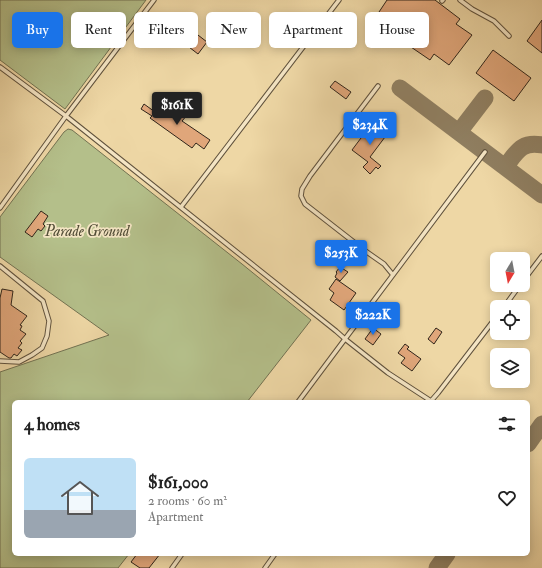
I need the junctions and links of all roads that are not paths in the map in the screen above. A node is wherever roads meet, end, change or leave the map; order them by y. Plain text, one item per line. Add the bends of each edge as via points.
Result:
1 (154, 0) edge
2 (339, 0) edge
3 (460, 0) edge
4 (509, 36) dead end
5 (0, 67) edge
6 (378, 86) dead end
7 (66, 116) junction
8 (485, 152) dead end
9 (181, 207) junction
10 (0, 208) edge
11 (542, 256) edge
12 (0, 266) edge
13 (530, 272) edge
14 (393, 275) junction
15 (490, 325) edge
16 (345, 339) junction
17 (0, 361) edge
18 (299, 400) edge
19 (429, 400) edge
20 (432, 400) edge
21 (181, 556) edge
22 (274, 556) edge
23 (172, 568) edge
24 (266, 568) edge

1 - 7 lane
2 - 9 lane
3 - 4 lane via 494,21
5 - 7 lane
6 - 14 lane via 310,176 301,196 305,204 384,264
7 - 9 lane
7 - 10 lane
8 - 14 lane
9 - 16 lane
11 - 13 lane
12 - 17 lane via 43,301 49,321 42,348 19,362
14 - 16 lane
15 - 20 lane
16 - 18 lane
16 - 19 lane via 388,373
21 - 23 lane
22 - 24 lane

